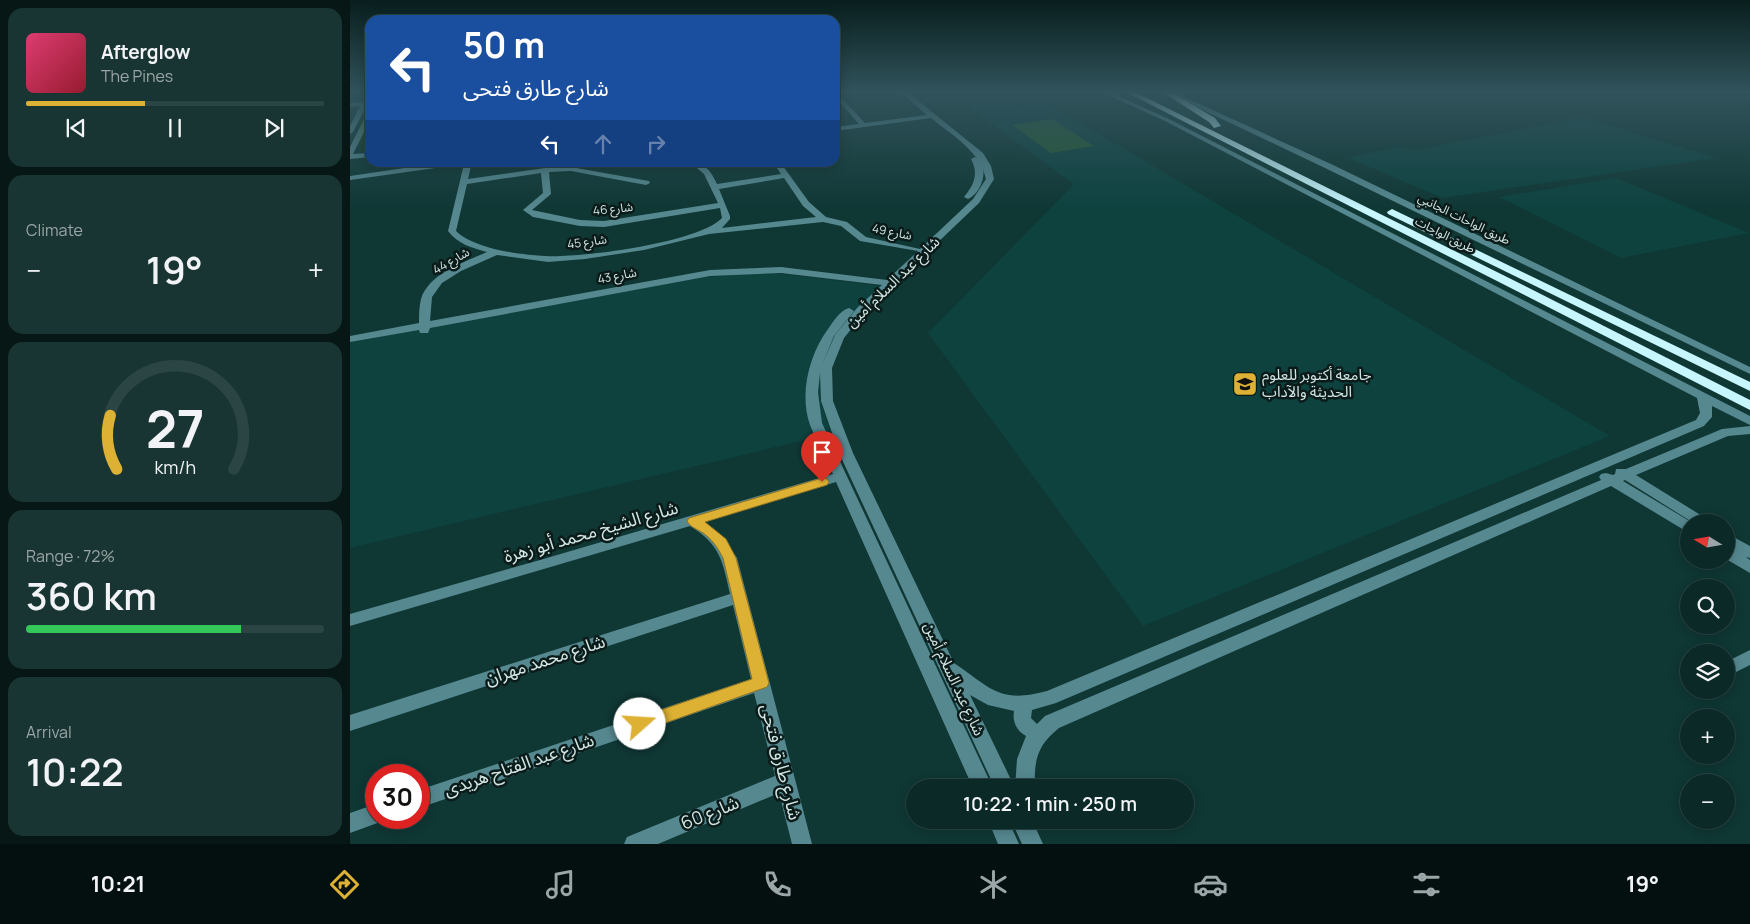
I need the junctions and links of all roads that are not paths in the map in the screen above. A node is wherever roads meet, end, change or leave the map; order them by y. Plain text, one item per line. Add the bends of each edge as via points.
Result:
1 (361, 130) edge
2 (945, 130) edge
3 (948, 130) edge
4 (1187, 130) edge
5 (1206, 130) edge
6 (1226, 130) edge
7 (1251, 130) edge
8 (365, 134) edge
9 (359, 135) junction
10 (365, 154) edge
11 (350, 155) edge
12 (430, 167) edge
13 (466, 167) edge
14 (701, 167) edge
15 (779, 167) edge
16 (545, 170) junction
17 (785, 176) junction
18 (350, 178) edge
19 (463, 182) junction
20 (646, 182) dead end
21 (714, 187) junction
22 (722, 205) junction
23 (823, 219) junction
24 (710, 232) junction
25 (916, 249) junction
26 (498, 251) junction
27 (1518, 273) junction
28 (1503, 279) junction
29 (883, 286) junction
30 (1553, 291) junction
31 (1531, 294) junction
32 (424, 328) junction
33 (350, 339) edge
34 (350, 346) edge
35 (1750, 371) edge
36 (1750, 387) edge
37 (1701, 394) junction
38 (1750, 406) edge
39 (1750, 421) edge
40 (1750, 430) edge
41 (1601, 466) junction
42 (841, 476) junction
43 (1619, 478) junction
44 (1687, 514) edge
45 (693, 521) junction
46 (1680, 522) edge
47 (1735, 544) edge
48 (1750, 553) edge
49 (1735, 558) edge
50 (1750, 567) edge
51 (740, 597) junction
52 (350, 620) edge
53 (1750, 658) edge
54 (1735, 666) edge
55 (949, 668) junction
56 (761, 683) junction
57 (1026, 704) junction
58 (350, 722) edge
59 (1040, 733) junction
60 (979, 779) edge
61 (1002, 779) edge
62 (1025, 779) edge
63 (786, 782) junction
64 (430, 795) edge
65 (365, 818) edge
66 (350, 823) edge
67 (1002, 829) edge
68 (634, 844) edge
69 (802, 844) edge
70 (1009, 844) edge

1 - 9 street
2 - 25 street, شارع عبد السلام أمين via 979,165 980,176 972,193
3 - 29 street, شارع عبد السلام أمين via 980,155 990,180 976,201
4 - 37 street
5 - 28 highway, طريق الواحات
6 - 27 highway, طريق الواحات
7 - 35 street, طريق الواحات الجانبي
8 - 9 street
9 - 11 street
10 - 11 street
12 - 18 street, شارع 45
13 - 19 street, شارع 45
14 - 21 street
15 - 17 street, شارع 49
16 - 19 street
16 - 20 street via 582,169
16 - 22 street, شارع 46 via 547,194 528,210 533,214 604,224
17 - 21 street
17 - 23 street, شارع 49 via 808,207
19 - 26 street, شارع 45 via 452,231 461,241
21 - 22 street
22 - 24 street, شارع 45 via 727,218
23 - 24 street
23 - 25 street, شارع 49 via 844,224 863,239
24 - 26 street, شارع 45 via 690,239 566,258 530,258
25 - 29 street, شارع عبد السلام أمين
26 - 32 street, شارع 44 via 459,268 438,282 427,297
27 - 28 highway via 1516,278
27 - 30 highway, طريق الواحات
28 - 31 highway, طريق الواحات
29 - 32 street, شارع 43 via 778,276 718,278
29 - 42 street, شارع عبد السلام أمين via 833,329 812,373 812,406 816,423
29 - 55 street, شارع عبد السلام أمين via 838,337 826,368 827,401 846,453
30 - 31 highway via 1538,290
30 - 36 highway, طريق الواحات
31 - 38 highway, طريق الواحات
32 - 33 street, شارع 43
32 - 34 street, شارع 43
37 - 39 street
37 - 41 street via 1707,412 1703,421
40 - 43 street via 1726,432
41 - 43 street
41 - 57 street via 1050,698
42 - 45 street, شارع الشيخ محمد أبو زهرة
42 - 60 street, شارع عبد السلام أمين
43 - 44 street
43 - 46 street
43 - 59 street via 1052,722
45 - 51 street, شارع طارق فتحى via 722,543 730,558
45 - 52 street, شارع الشيخ محمد أبو زهرة
47 - 48 street
49 - 50 street
51 - 56 street, شارع طارق فتحى
51 - 58 street, شارع محمد مهران
53 - 54 street
55 - 57 street via 991,700 1005,705
55 - 61 street, شارع عبد السلام أمين
56 - 63 street, شارع طارق فتحى
56 - 64 street, شارع عبد الفتاح هريدى
57 - 59 street via 1021,714 1024,725
59 - 62 street via 1026,758
63 - 68 street, شارع 60
63 - 69 street, شارع طارق فتحى
65 - 66 street
67 - 70 street

